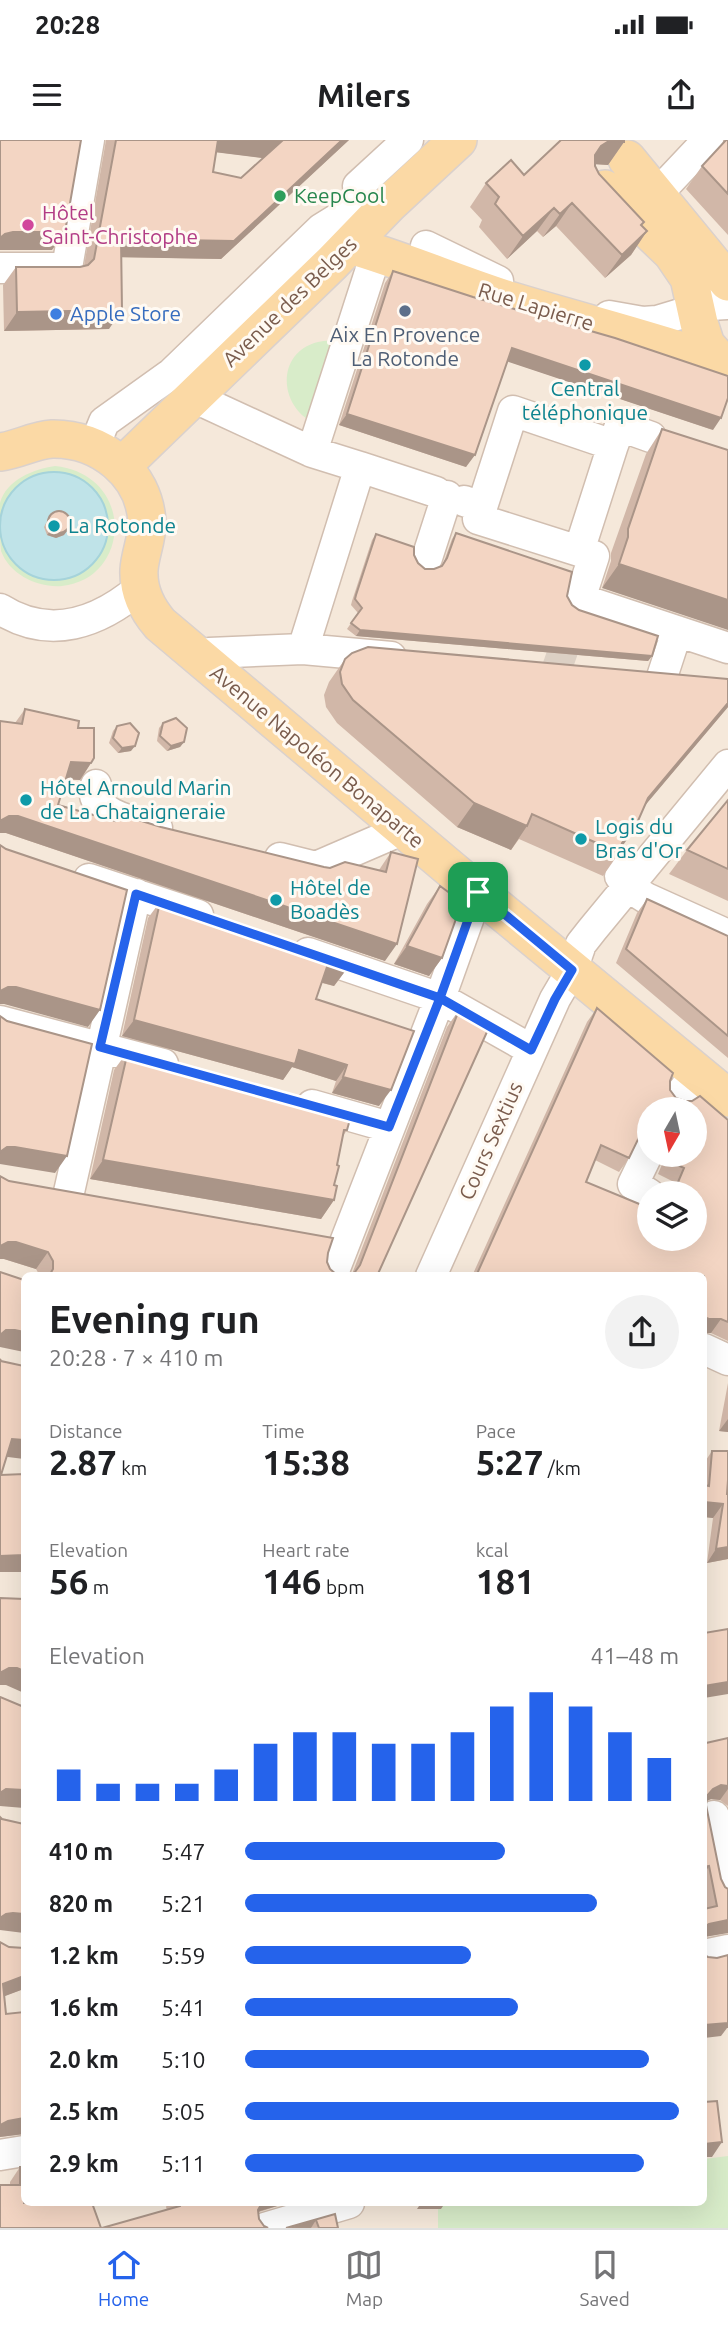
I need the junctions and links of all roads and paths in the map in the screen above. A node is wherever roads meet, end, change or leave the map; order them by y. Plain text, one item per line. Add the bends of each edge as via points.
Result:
1 (89, 140) edge
2 (408, 140) edge
3 (458, 140) edge
4 (708, 140) edge
5 (627, 159) dead end
6 (599, 184) edge
7 (358, 186) dead end
8 (389, 204) junction
9 (646, 206) junction
10 (426, 246) dead end
11 (361, 257) junction
12 (0, 268) edge
13 (728, 282) edge
14 (712, 306) edge
15 (581, 315) junction
16 (726, 366) edge
17 (208, 404) dead end
18 (651, 437) dead end
19 (613, 445) junction
20 (0, 452) edge
21 (312, 452) junction
22 (109, 456) junction
23 (360, 467) junction
24 (457, 499) junction
25 (579, 551) junction
26 (426, 558) dead end
27 (133, 593) junction
28 (0, 608) edge
29 (677, 631) junction
30 (728, 648) edge
31 (303, 649) junction
32 (406, 653) edge
33 (196, 656) junction
34 (661, 680) edge
35 (728, 765) edge
36 (694, 776) dead end
37 (96, 785) dead end
38 (404, 829) junction
39 (180, 834) edge
40 (248, 850) edge
41 (62, 870) edge
42 (627, 886) junction
43 (478, 892) junction
44 (136, 894) junction
45 (229, 926) edge
46 (728, 935) edge
47 (281, 944) edge
48 (572, 970) junction
49 (436, 1006) junction
50 (0, 1021) edge
51 (100, 1047) junction
52 (531, 1050) junction
53 (192, 1073) edge
54 (284, 1098) edge
55 (728, 1098) edge
56 (389, 1127) junction
57 (641, 1167) edge
58 (637, 1186) edge
59 (68, 1192) edge
60 (332, 1272) edge
61 (433, 1272) edge
62 (715, 1816) edge
63 (728, 1889) edge
64 (728, 1950) edge
65 (707, 1954) edge
66 (21, 2152) edge
67 (0, 2155) edge
68 (21, 2167) edge
69 (0, 2169) edge
70 (339, 2206) edge
71 (265, 2228) edge

1 - 12 street via 67,268
2 - 7 street
3 - 8 main road, Avenue des Belges
4 - 9 street
5 - 9 main road
6 - 9 main road
8 - 11 main road, Avenue des Belges
8 - 22 street via 355,208 321,229 171,374 104,422
9 - 13 main road
9 - 14 main road via 672,253
10 - 15 street
11 - 15 main road, Rue Lapierre via 383,254 454,282
11 - 21 street
11 - 22 main road, Avenue des Belges
14 - 15 street, Rue Lapierre via 643,322
14 - 16 main road via 699,323 706,345
15 - 16 main road, Rue Lapierre
17 - 21 street
18 - 19 street via 620,426
19 - 24 street via 513,411
19 - 25 street
20 - 22 main road via 67,439
21 - 23 street
22 - 27 main road via 140,492 147,519
23 - 24 street
23 - 31 street
24 - 25 street via 478,519
24 - 26 street
25 - 29 street via 594,556 580,599
27 - 28 street via 89,620 62,626 21,620
27 - 33 main road, Avenue Napoléon Bonaparte
29 - 30 street
29 - 34 street
31 - 32 street
31 - 33 street
33 - 38 main road, Avenue Napoléon Bonaparte
35 - 42 street, Cours Sextius
36 - 42 street via 620,876
37 - 39 street via 94,797 110,813
38 - 40 street via 316,867
38 - 43 main road, Avenue Napoléon Bonaparte
41 - 44 street
42 - 46 street
42 - 48 street, Cours Sextius via 581,944
43 - 48 main road, Avenue Napoléon Bonaparte
43 - 49 street
44 - 45 street
44 - 51 street
47 - 49 street
48 - 52 street, Cours Sextius
48 - 55 main road, Avenue Napoléon Bonaparte via 687,1085
49 - 52 street
49 - 56 street
50 - 51 street
51 - 53 street
51 - 59 street
52 - 61 street, Cours Sextius
54 - 56 street
56 - 60 street via 333,1238
57 - 58 street via 633,1184
62 - 63 street
64 - 65 street
66 - 67 street
68 - 69 street
70 - 71 street

